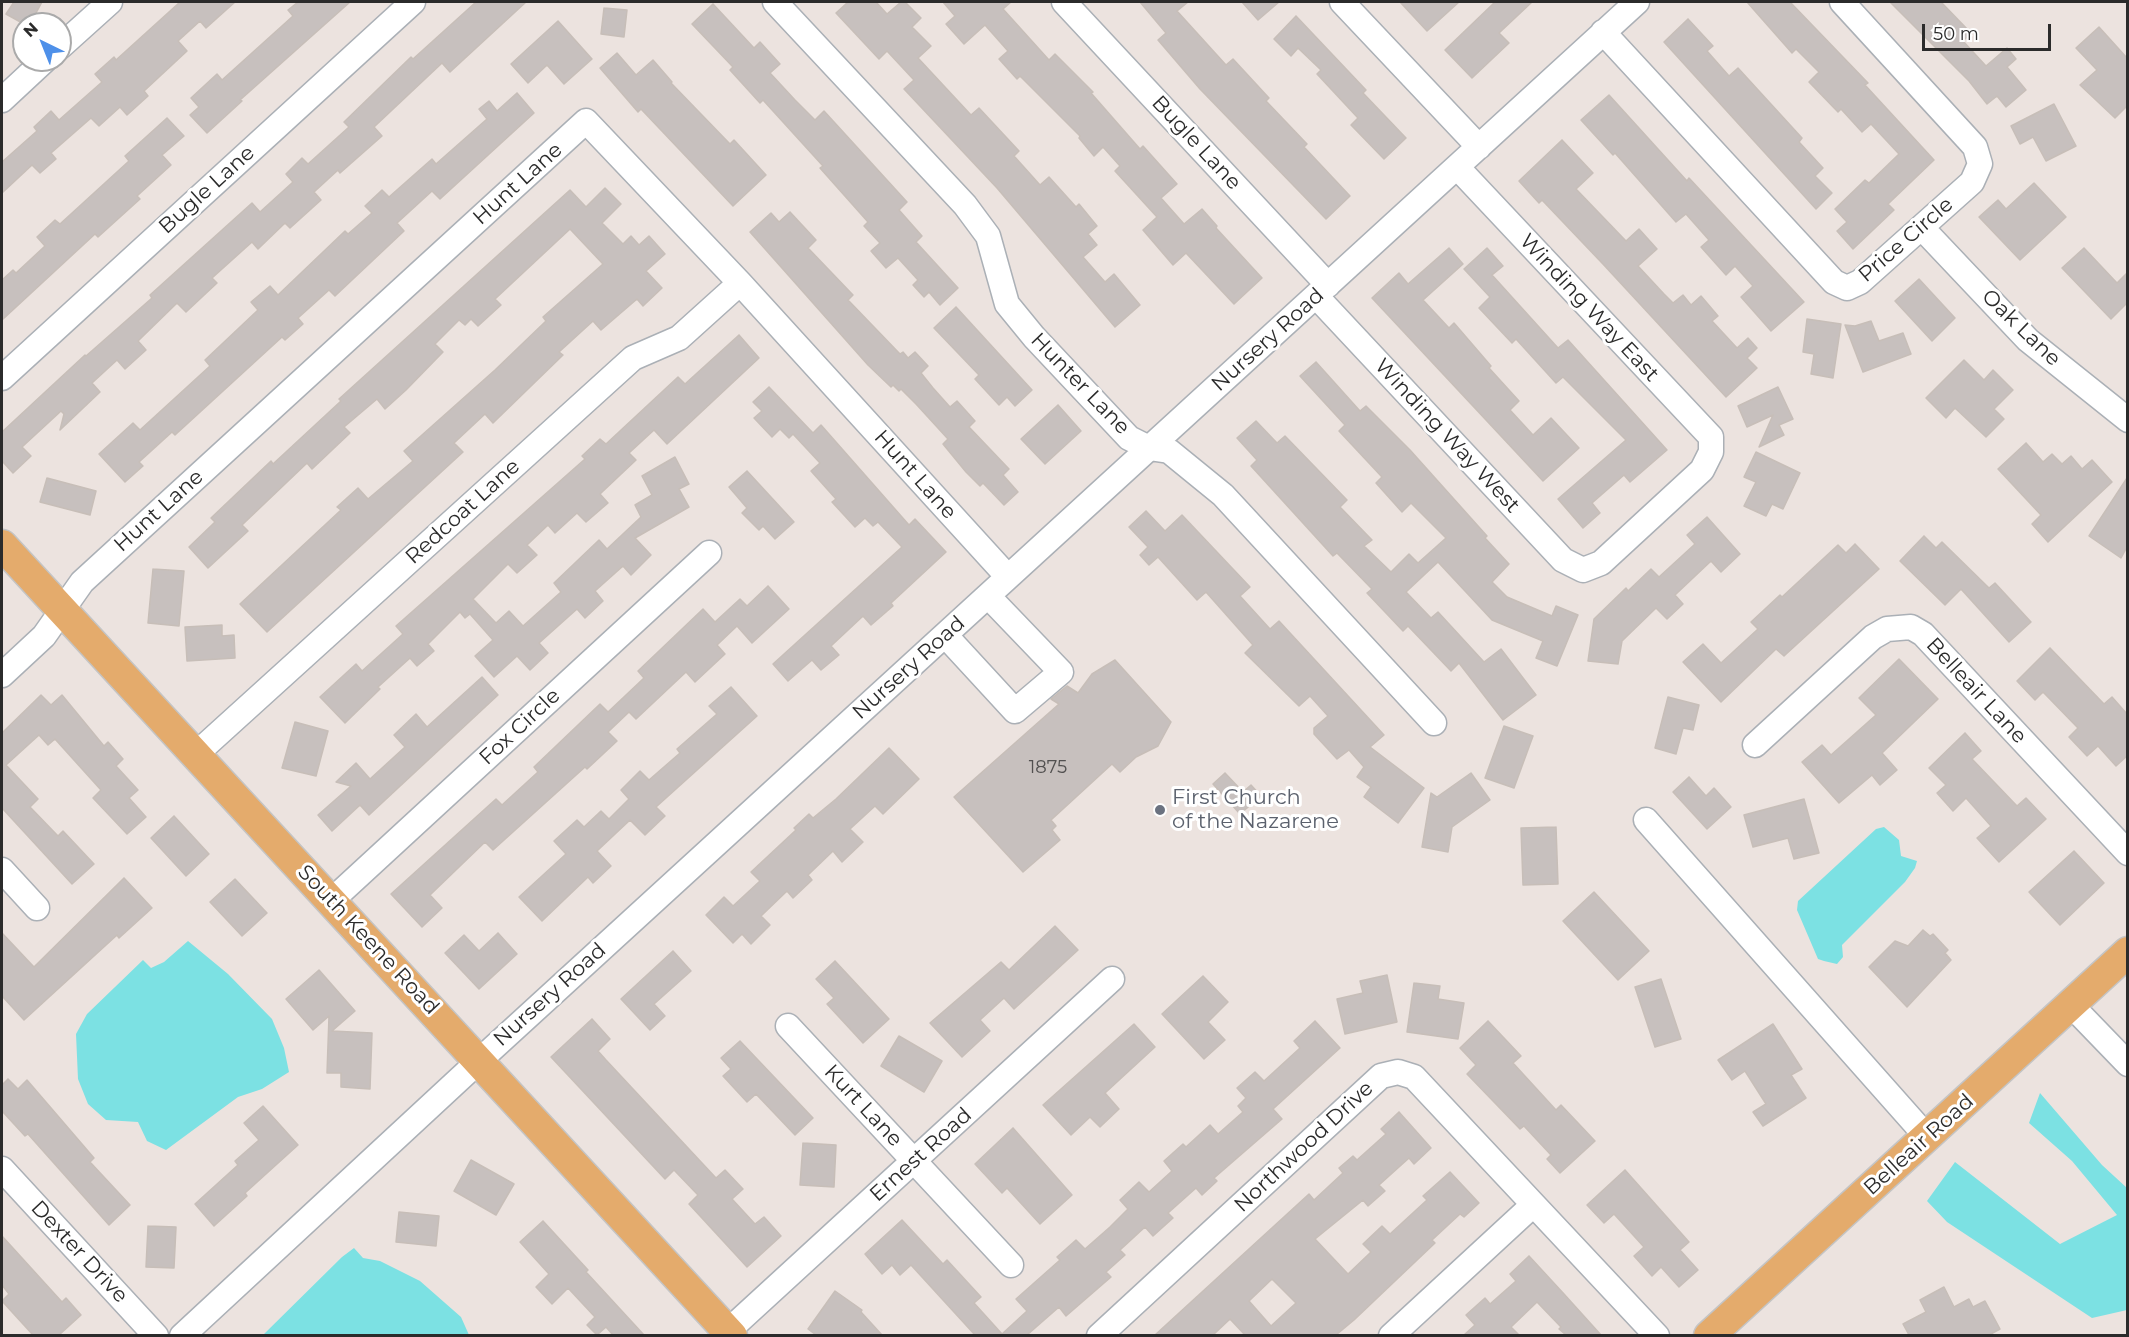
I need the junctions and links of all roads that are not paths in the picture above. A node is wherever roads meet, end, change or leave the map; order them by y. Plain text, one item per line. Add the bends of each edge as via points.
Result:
1 (110, 2) edge
2 (412, 2) edge
3 (775, 2) edge
4 (1064, 2) edge
5 (1342, 2) edge
6 (1842, 2) edge
7 (1629, 4) edge
8 (1603, 32) junction
9 (72, 35) edge
10 (32, 72) edge
11 (2, 100) edge
12 (1479, 147) junction
13 (1457, 167) junction
14 (1922, 228) junction
15 (740, 283) junction
16 (1322, 291) junction
17 (2, 378) edge
18 (2127, 420) edge
19 (1149, 448) junction
20 (2, 545) edge
21 (709, 553) dead end
22 (1582, 570) joint
23 (1008, 577) junction
24 (988, 596) junction
25 (62, 610) junction
26 (945, 635) junction
27 (2, 675) edge
28 (1434, 723) dead end
29 (1755, 746) dead end
30 (196, 754) junction
31 (1646, 819) dead end
32 (2127, 853) edge
33 (2, 870) edge
34 (331, 901) junction
35 (37, 908) dead end
36 (2127, 952) edge
37 (1112, 979) dead end
38 (2071, 1005) junction
39 (788, 1026) dead end
40 (480, 1060) junction
41 (2127, 1064) edge
42 (1927, 1137) junction
43 (915, 1161) junction
44 (2, 1169) edge
45 (1533, 1204) junction
46 (1011, 1265) dead end
47 (730, 1333) edge
48 (156, 1335) edge
49 (182, 1335) edge
50 (1099, 1335) edge
51 (1391, 1335) edge
52 (1657, 1335) edge
53 (1709, 1335) edge

1 - 9 street
2 - 17 street, Bugle Lane
3 - 19 street, Hunter Lane via 965,205 988,236 1007,304 1034,337 1129,438
4 - 16 street, Bugle Lane
5 - 12 street
6 - 14 street, Price Circle via 1975,147 1980,164 1972,182
7 - 8 street, Nursery Road
8 - 12 street, Nursery Road
8 - 14 street, Price Circle via 1834,282 1847,288 1860,282
10 - 11 street
12 - 13 street, Nursery Road
13 - 16 street, Nursery Road
13 - 22 street, Winding Way East via 1711,437 1711,452 1702,470 1600,563
14 - 18 street, Oak Lane via 2028,340
15 - 23 street, Hunt Lane
15 - 25 street, Hunt Lane via 586,121 82,582
15 - 30 street, Redcoat Lane via 679,338 633,358
16 - 19 street, Nursery Road
16 - 22 street, Winding Way West via 1563,560
19 - 23 street, Nursery Road
19 - 28 street, Hunter Lane via 1168,451 1223,495
20 - 25 main road, South Keene Road
21 - 34 street, Fox Circle
23 - 24 street, Nursery Road
24 - 26 street, Nursery Road
24 - 26 street via 1061,672 1015,711
25 - 27 street, Hunt Lane via 44,636
25 - 30 main road, South Keene Road
26 - 40 street, Nursery Road
29 - 32 street, Belleair Lane via 1873,637 1887,629 1911,627 1923,634
30 - 34 main road, South Keene Road
31 - 42 street
33 - 35 street
34 - 40 main road, South Keene Road
36 - 38 main road, Belleair Road
37 - 43 street, Ernest Road
38 - 41 street
38 - 42 main road, Belleair Road
39 - 43 street, Kurt Lane
40 - 47 main road, South Keene Road
40 - 49 street, Nursery Road
42 - 53 main road, Belleair Road
43 - 46 street, Kurt Lane
43 - 47 street, Ernest Road
44 - 48 street, Dexter Drive
45 - 50 street, Northwood Drive via 1414,1077 1398,1072 1381,1076
45 - 51 street
45 - 52 street, Northwood Drive

